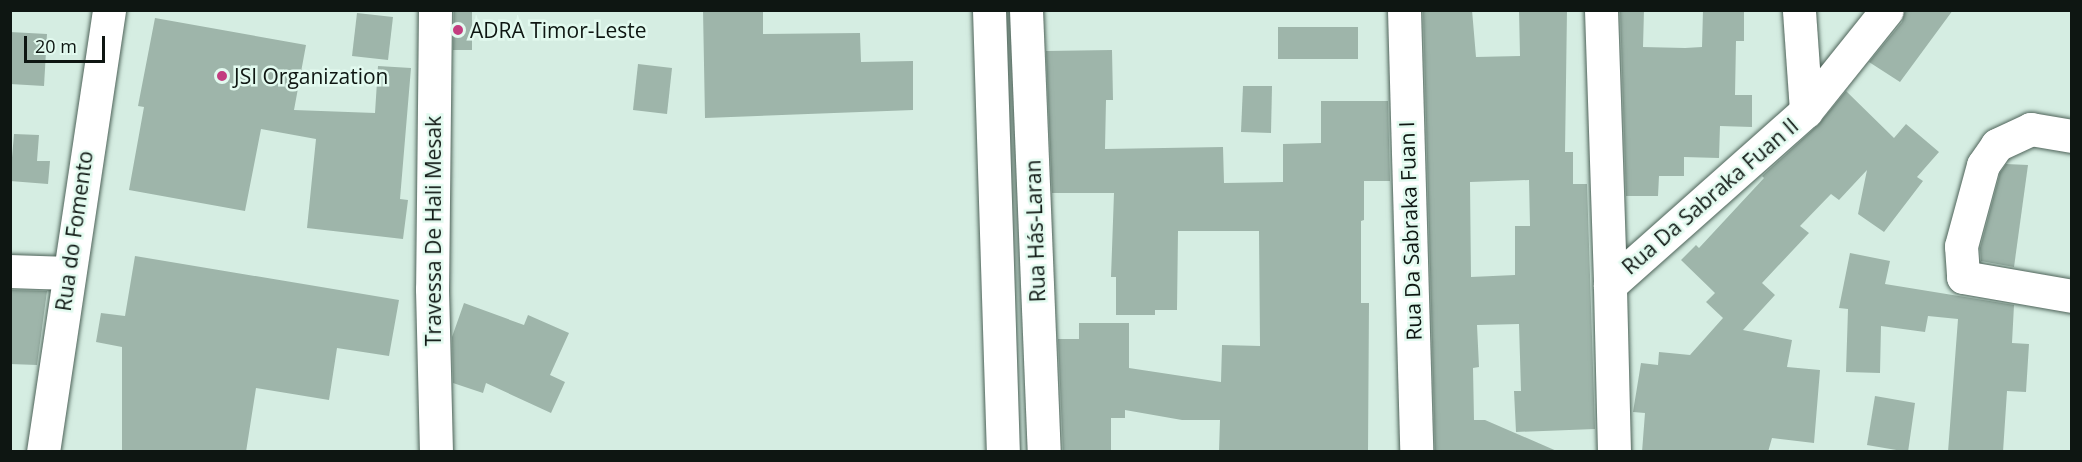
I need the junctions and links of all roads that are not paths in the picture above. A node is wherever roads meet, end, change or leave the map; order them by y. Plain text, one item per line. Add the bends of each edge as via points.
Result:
1 (109, 10) edge
2 (435, 10) edge
3 (1032, 10) edge
4 (1404, 10) edge
5 (1601, 10) edge
6 (1799, 10) edge
7 (1887, 10) edge
8 (989, 11) edge
9 (1026, 11) edge
10 (1806, 111) junction
11 (2072, 136) edge
12 (38, 272) edge
13 (1610, 285) junction
14 (2072, 296) edge
15 (43, 452) edge
16 (436, 452) edge
17 (1004, 452) edge
18 (1044, 452) edge
19 (1416, 452) edge
20 (1614, 452) edge

1 - 12 street, Rua do Fomento
2 - 16 street, Travessa De Hali Mesak via 432,289
3 - 9 street
4 - 19 street, Rua Da Sabraka Fuan I
5 - 13 street
6 - 10 street, Rua Da Sabraka Fuan II
7 - 10 street
8 - 9 street
8 - 17 street, Rua Hás-Laran
9 - 18 street, Rua Hás-Laran
10 - 13 street, Rua Da Sabraka Fuan II
11 - 14 street via 2031,129 1997,145 1983,165 1961,246 1963,277
12 - 15 street, Rua do Fomento
13 - 20 street, Rua Da Sabraka Fuan II

